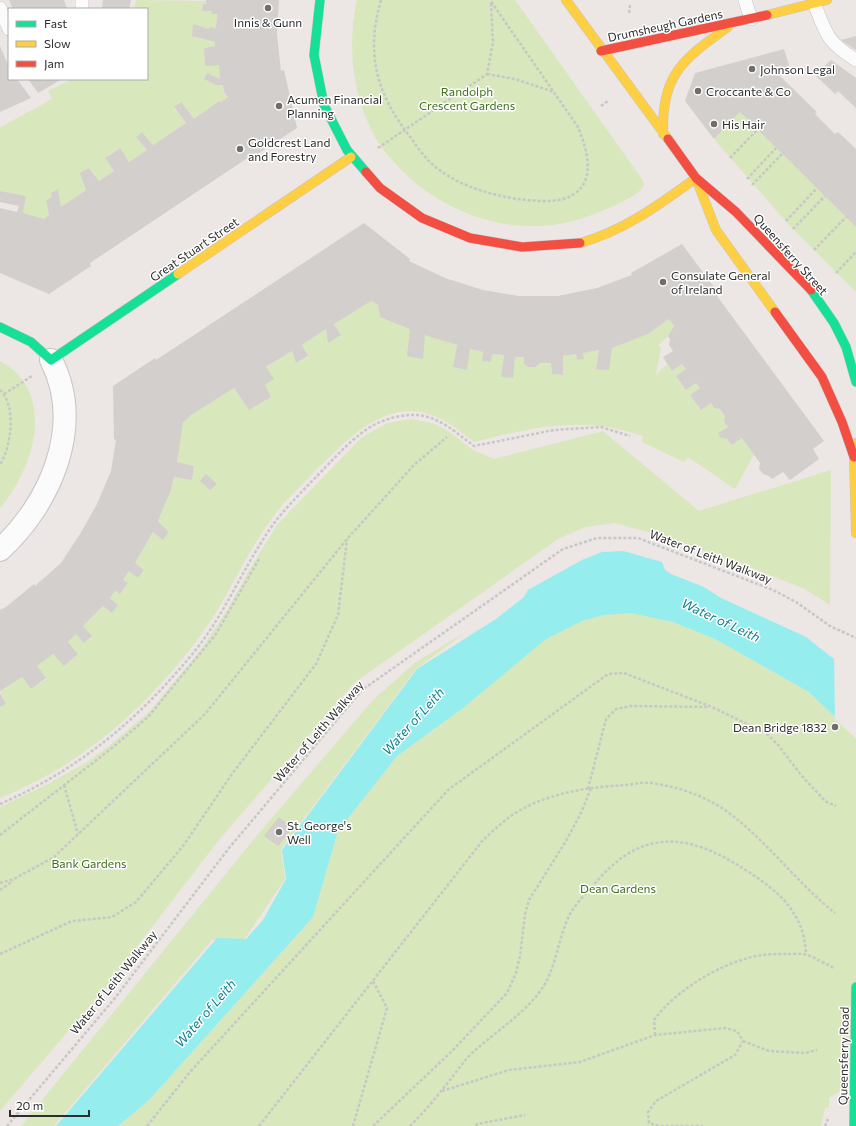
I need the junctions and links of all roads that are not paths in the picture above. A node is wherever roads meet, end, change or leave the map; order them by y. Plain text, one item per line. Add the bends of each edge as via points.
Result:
1 (320, 0) edge
2 (566, 0) edge
3 (745, 0) edge
4 (827, 0) edge
5 (814, 3) junction
6 (0, 8) edge
7 (751, 19) junction
8 (734, 23) junction
9 (8, 27) edge
10 (601, 50) junction
11 (856, 60) edge
12 (663, 134) junction
13 (351, 157) junction
14 (696, 178) junction
15 (0, 327) edge
16 (51, 360) junction
17 (856, 382) edge
18 (856, 443) edge
19 (854, 458) junction
20 (856, 533) edge
21 (0, 550) edge
22 (856, 987) edge
23 (854, 1126) edge

1 - 13 street via 314,28 314,59 319,88 329,120
2 - 10 street, Queensferry Street
3 - 7 lane
4 - 5 street, Drumsheugh Gardens
5 - 7 street, Drumsheugh Gardens
5 - 11 lane via 828,38 836,48
6 - 9 lane
7 - 8 street, Drumsheugh Gardens
8 - 10 street, Drumsheugh Gardens
8 - 12 street via 690,55 675,70 664,103
10 - 12 street, Queensferry Street
12 - 14 street, Queensferry Street
13 - 14 street via 368,178 388,196 430,222 457,235 483,243 528,248 575,244 600,237 650,212
13 - 16 street, Great Stuart Street
14 - 17 street, Queensferry Street via 736,212 809,288 834,323 846,347
14 - 19 street, Queensferry Street via 716,230 822,377 842,422
15 - 16 street via 31,342
16 - 21 street via 61,382 64,402 61,451 52,478 26,522
18 - 19 street
19 - 20 street
22 - 23 street, Queensferry Road

